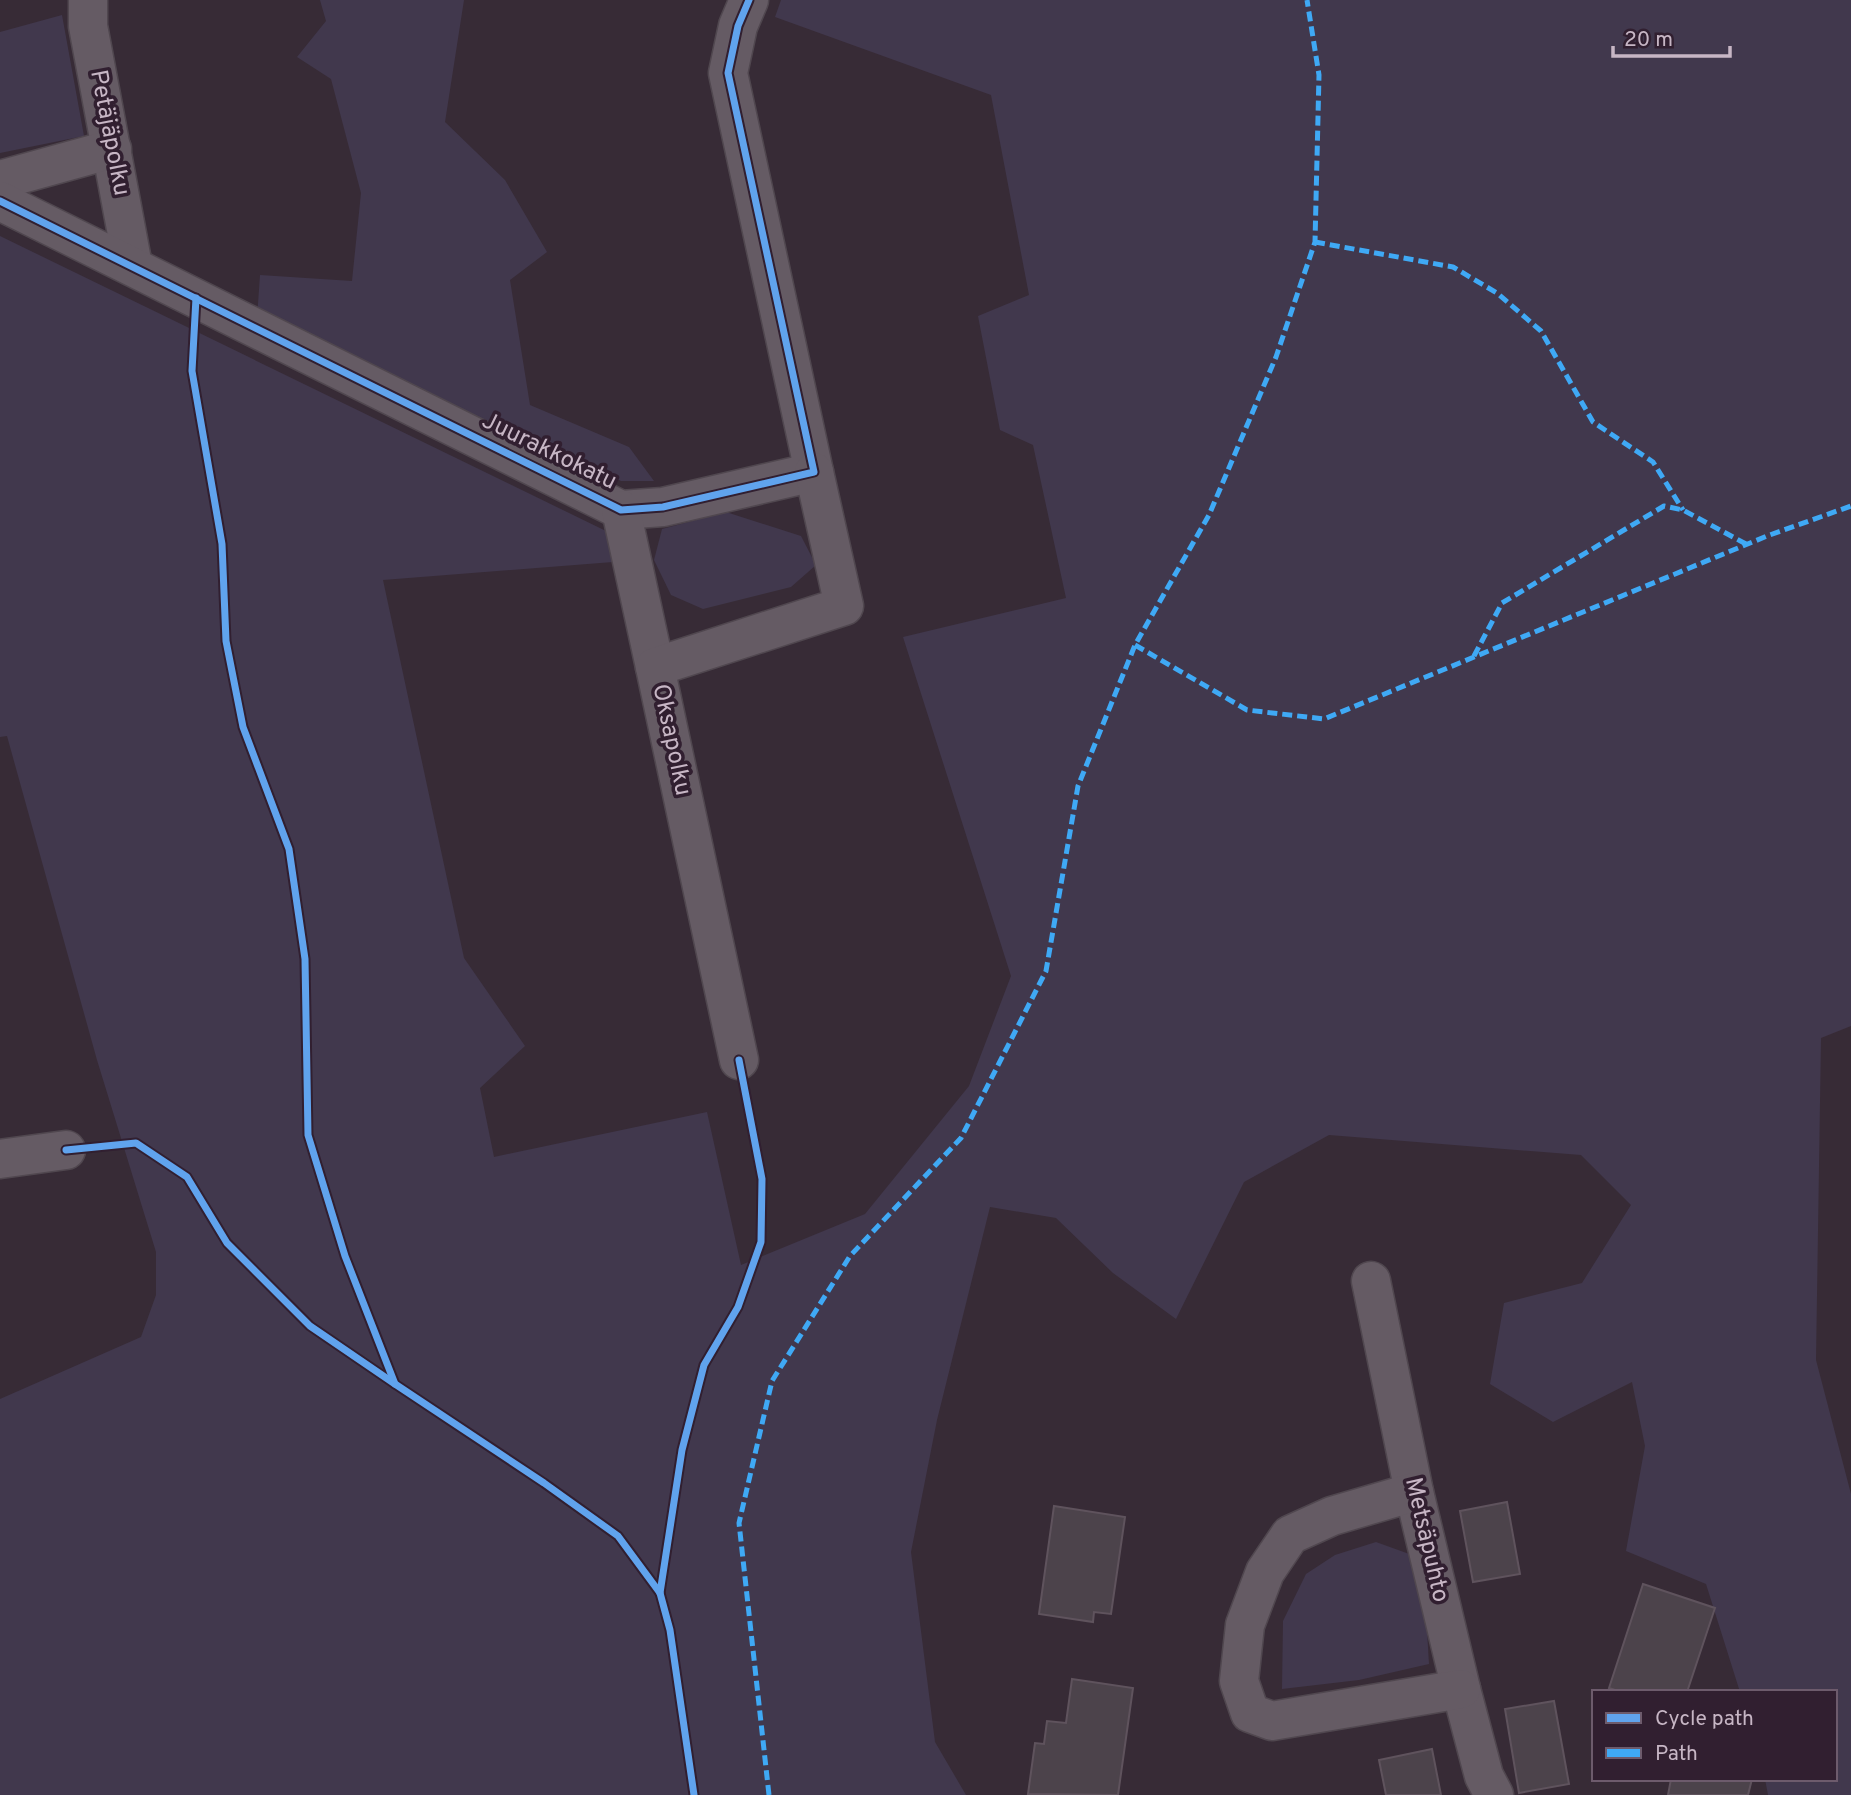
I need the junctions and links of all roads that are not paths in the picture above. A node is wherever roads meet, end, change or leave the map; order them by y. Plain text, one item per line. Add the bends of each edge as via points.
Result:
1 (88, 0) edge
2 (749, 0) edge
3 (112, 149) junction
4 (0, 180) edge
5 (0, 201) edge
6 (133, 266) junction
7 (814, 472) junction
8 (621, 510) junction
9 (655, 667) junction
10 (739, 1059) dead end
11 (66, 1150) dead end
12 (0, 1159) edge
13 (1371, 1282) dead end
14 (1414, 1492) junction
15 (1461, 1689) junction
16 (1494, 1795) edge

1 - 3 street, Petäjäpolku via 88,26
2 - 7 street via 728,73
3 - 4 street
3 - 6 street, Petäjäpolku
5 - 6 street, Juurakkokatu
6 - 8 street, Juurakkokatu
7 - 8 street, Juurakkokatu via 663,507
7 - 9 street, Oksapolku via 844,606
8 - 9 street
9 - 10 street, Oksapolku
11 - 12 street
13 - 14 street, Metsäpuhto
14 - 15 street, Metsäpuhto
14 - 15 street via 1332,1516 1290,1535 1265,1572 1245,1625 1238,1681 1250,1713 1272,1721
15 - 16 street, Metsäpuhto via 1484,1776

